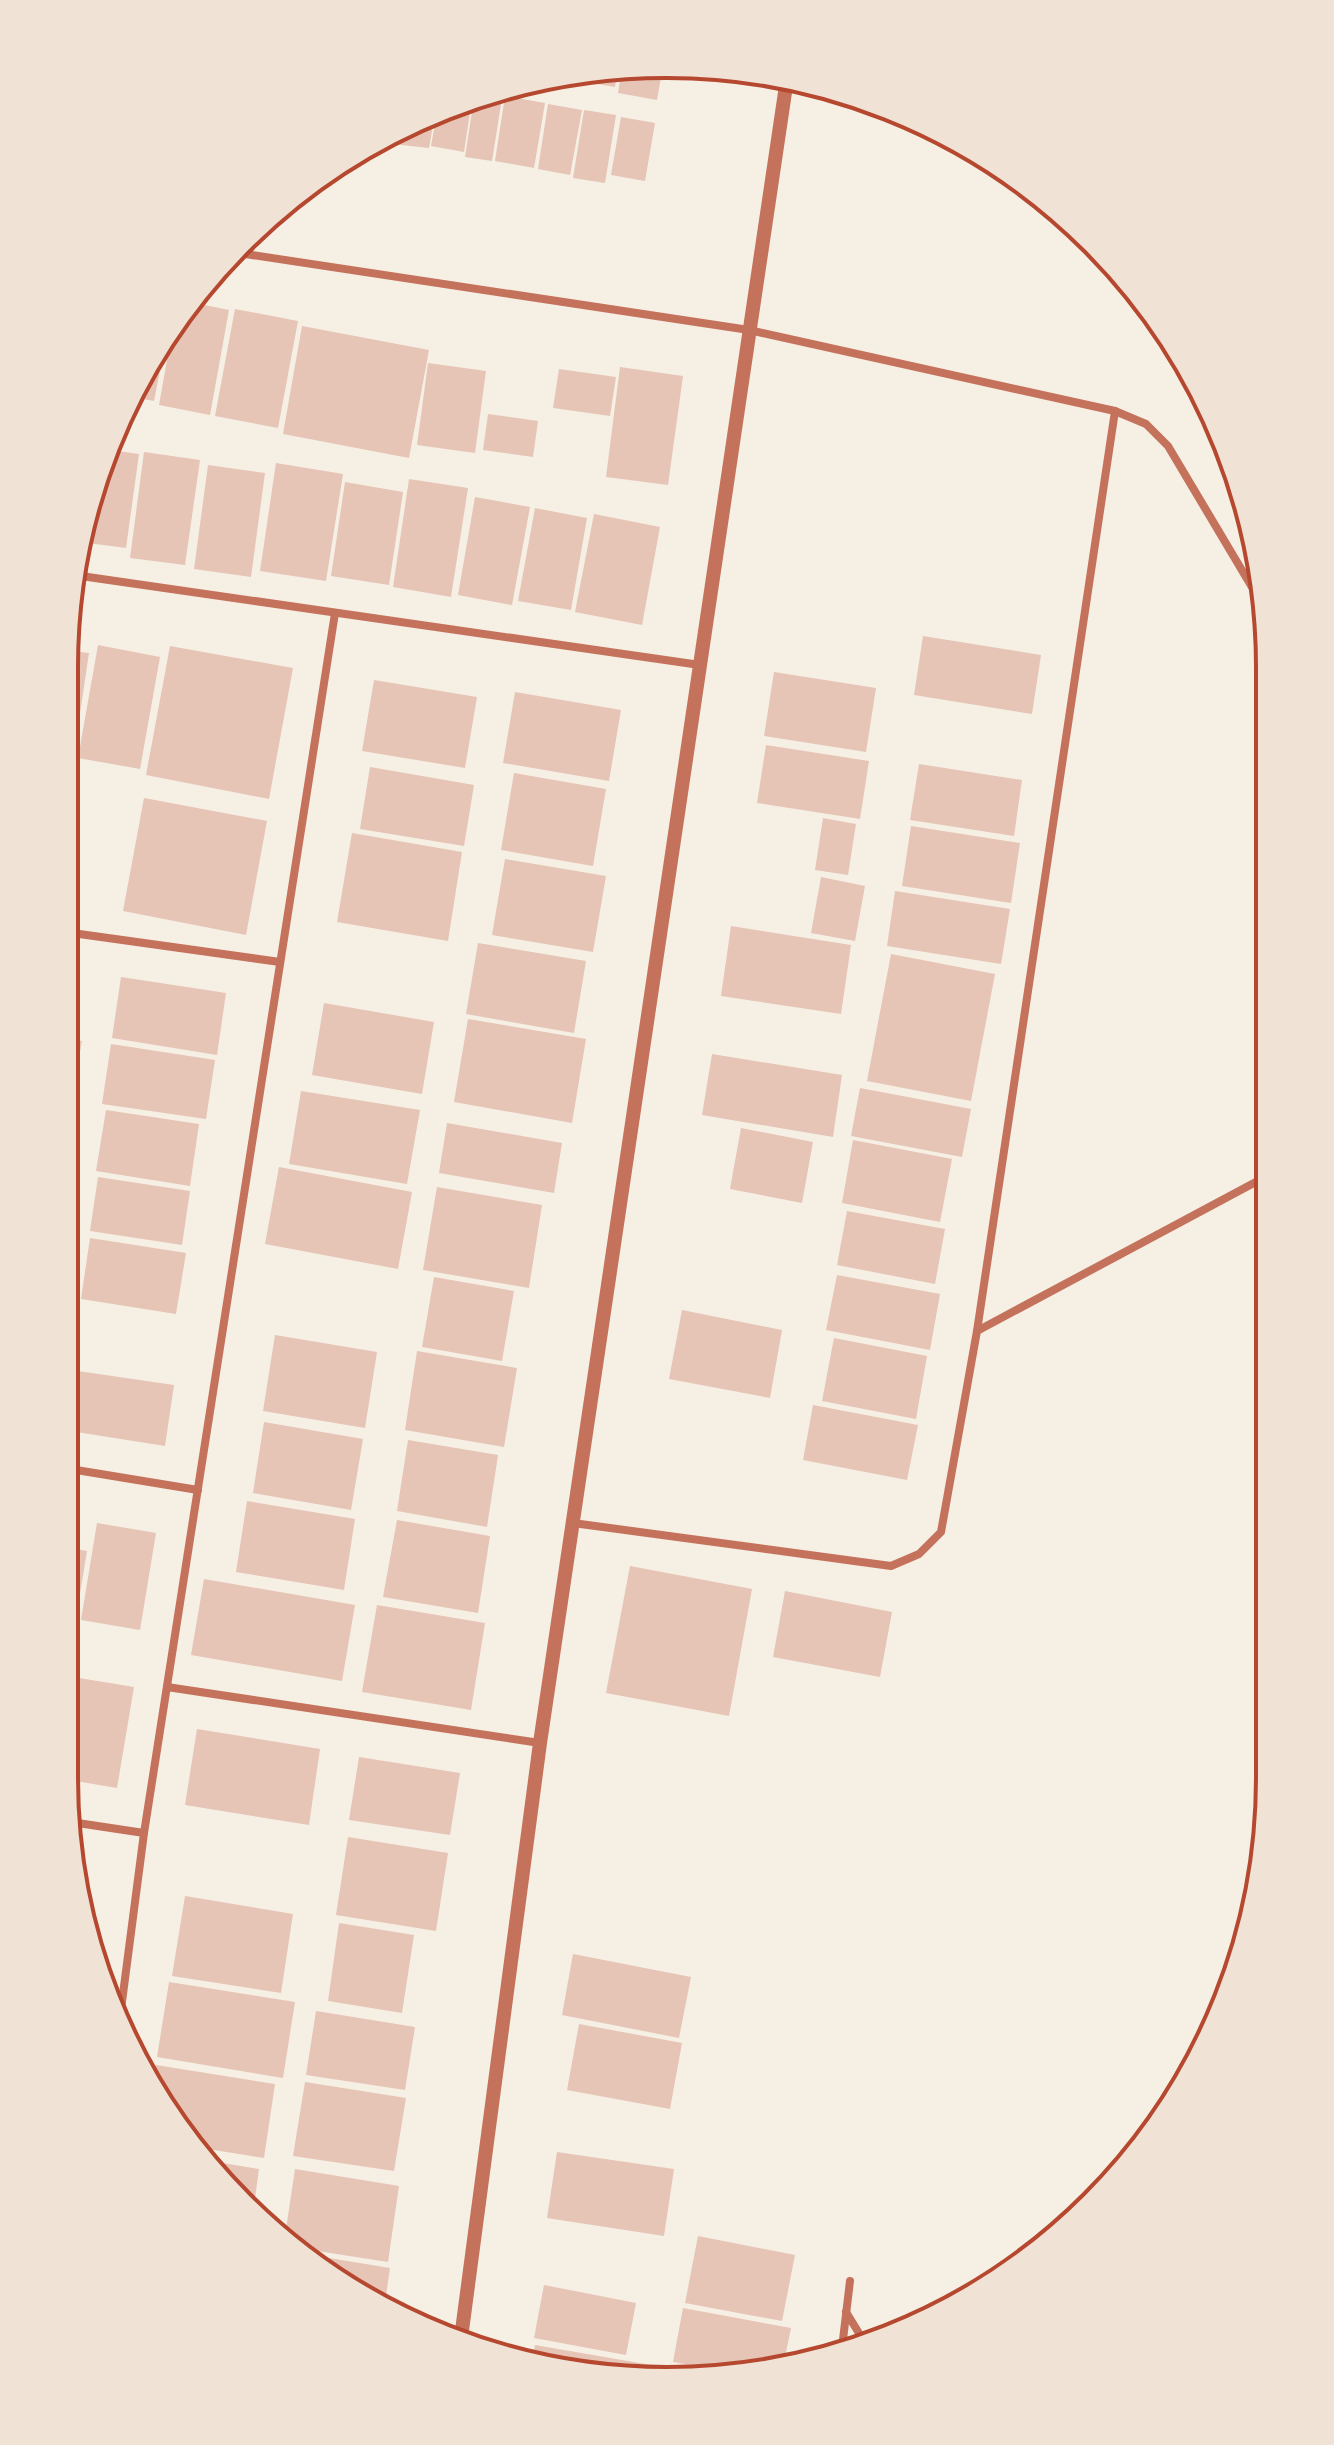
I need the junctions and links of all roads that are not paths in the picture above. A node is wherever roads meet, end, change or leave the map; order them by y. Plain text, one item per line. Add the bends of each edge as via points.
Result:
1 (785, 90) edge
2 (248, 254) edge
3 (749, 330) junction
4 (1115, 411) junction
5 (85, 577) edge
6 (1250, 584) edge
7 (335, 613) junction
8 (700, 665) junction
9 (78, 934) edge
10 (280, 962) junction
11 (1256, 1182) edge
12 (977, 1331) junction
13 (78, 1470) edge
14 (198, 1490) junction
15 (573, 1523) junction
16 (167, 1687) junction
17 (540, 1743) junction
18 (80, 1823) edge
19 (144, 1833) junction
20 (122, 2001) edge
21 (850, 2281) dead end
22 (846, 2311) junction
23 (462, 2330) edge
24 (860, 2334) edge
25 (843, 2340) edge

1 - 3 street
2 - 3 street
3 - 4 street
3 - 8 street
4 - 6 street via 1146,424 1168,446
4 - 12 street
5 - 7 street
7 - 8 street
7 - 10 street
8 - 15 street
9 - 10 street
10 - 14 street
11 - 12 street
12 - 15 street via 941,1532 919,1554 891,1566
13 - 14 street
14 - 16 street
15 - 17 street
16 - 17 street
16 - 19 street
17 - 23 street
18 - 19 street
19 - 20 street
21 - 22 street
22 - 24 street
22 - 25 street

